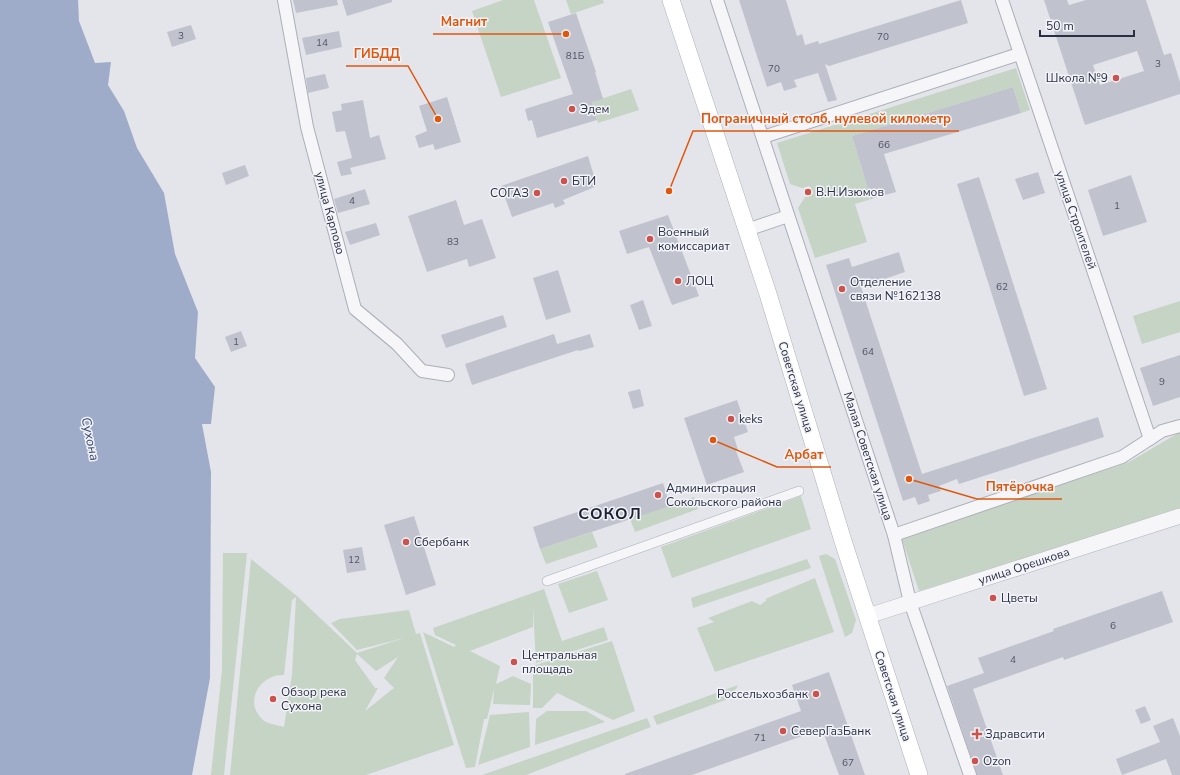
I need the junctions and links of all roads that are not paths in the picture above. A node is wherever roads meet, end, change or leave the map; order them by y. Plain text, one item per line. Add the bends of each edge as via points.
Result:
1 (284, 0) edge
2 (671, 0) edge
3 (717, 0) edge
4 (1002, 0) edge
5 (1019, 54) junction
6 (763, 137) junction
7 (788, 216) junction
8 (747, 230) junction
9 (448, 375) dead end
10 (1180, 426) edge
11 (1150, 439) junction
12 (799, 491) dead end
13 (1180, 516) edge
14 (894, 535) junction
15 (547, 580) dead end
16 (910, 602) junction
17 (868, 616) junction
18 (919, 775) edge
19 (970, 775) edge

1 - 9 street, улица Карпово via 307,127 355,309 397,344 422,371
2 - 8 main road, Советская улица
3 - 6 street, Малая Советская улица
4 - 5 street, улица Строителей
5 - 6 street
5 - 11 street, улица Строителей
6 - 7 street, Малая Советская улица
7 - 8 street
7 - 14 street, Малая Советская улица
8 - 17 main road, Советская улица
10 - 11 street via 1162,431
11 - 14 street via 1122,457
12 - 15 street
13 - 16 street, улица Орешкова
14 - 16 street, Малая Советская улица
16 - 17 street, улица Орешкова
16 - 19 street, Малая Советская улица
17 - 18 main road, Советская улица

